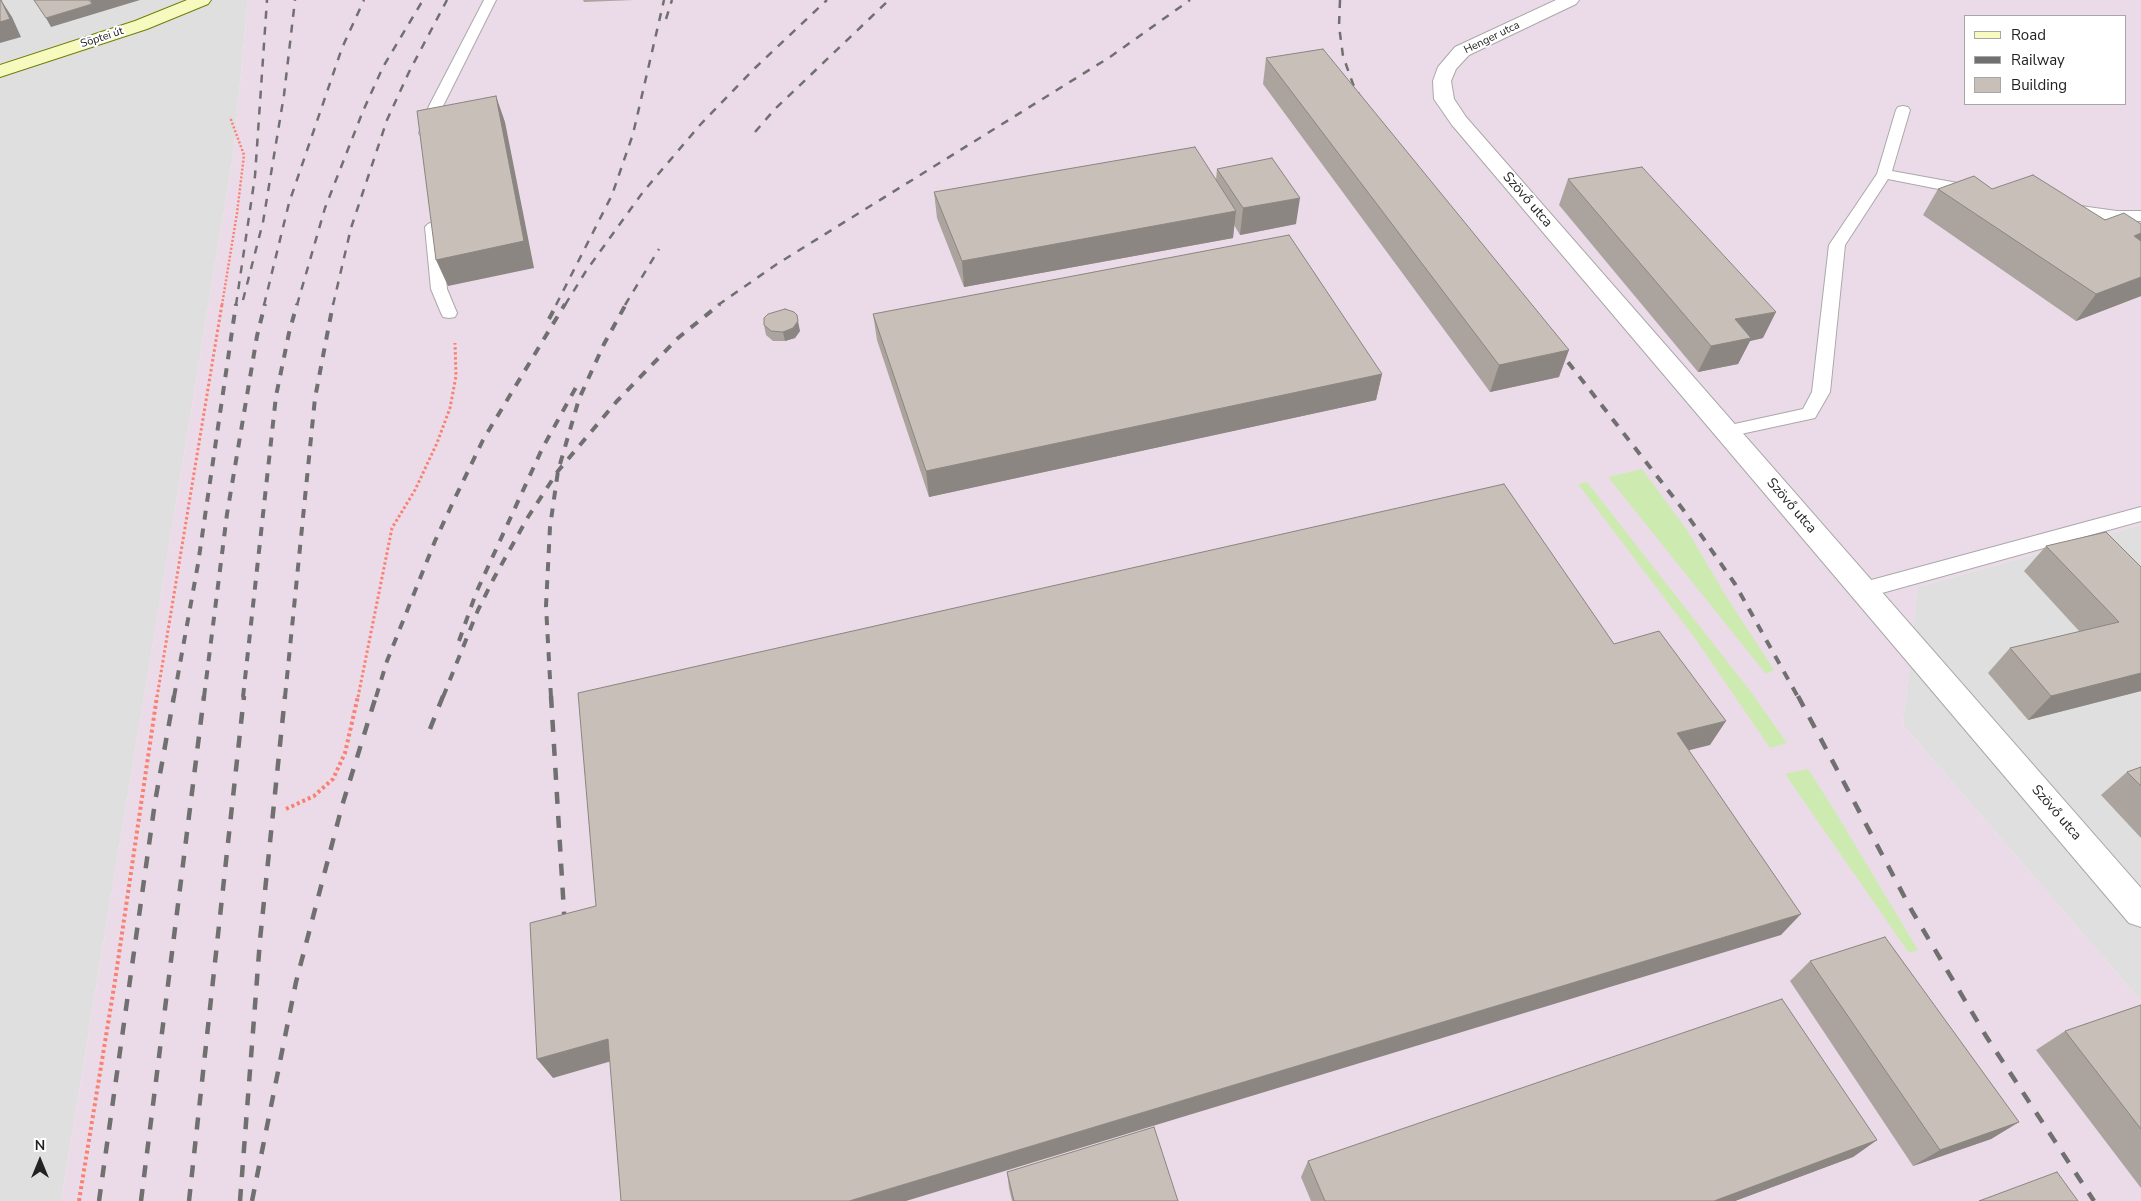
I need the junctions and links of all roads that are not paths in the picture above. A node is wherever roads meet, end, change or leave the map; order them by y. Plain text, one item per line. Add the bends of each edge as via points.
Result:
1 (202, 0) edge
2 (490, 0) edge
3 (1570, 0) edge
4 (0, 71) edge
5 (1444, 99) joint
6 (1903, 110) dead end
7 (425, 144) edge
8 (1884, 174) junction
9 (1988, 194) edge
10 (2047, 207) edge
11 (431, 211) edge
12 (2141, 216) edge
13 (449, 313) road end
14 (1727, 431) junction
15 (2141, 514) edge
16 (1864, 590) junction
17 (2141, 912) edge

1 - 4 street, Söptei út
2 - 7 lane via 436,106
3 - 5 street, Henger utca via 1462,51 1447,67 1442,81
5 - 14 street, Szövő utca via 1459,121
6 - 8 lane
8 - 9 lane
8 - 14 lane via 1837,245 1821,392 1810,414
10 - 12 lane
11 - 13 lane via 439,289
14 - 16 street, Szövő utca
15 - 16 lane
16 - 17 street, Szövő utca

